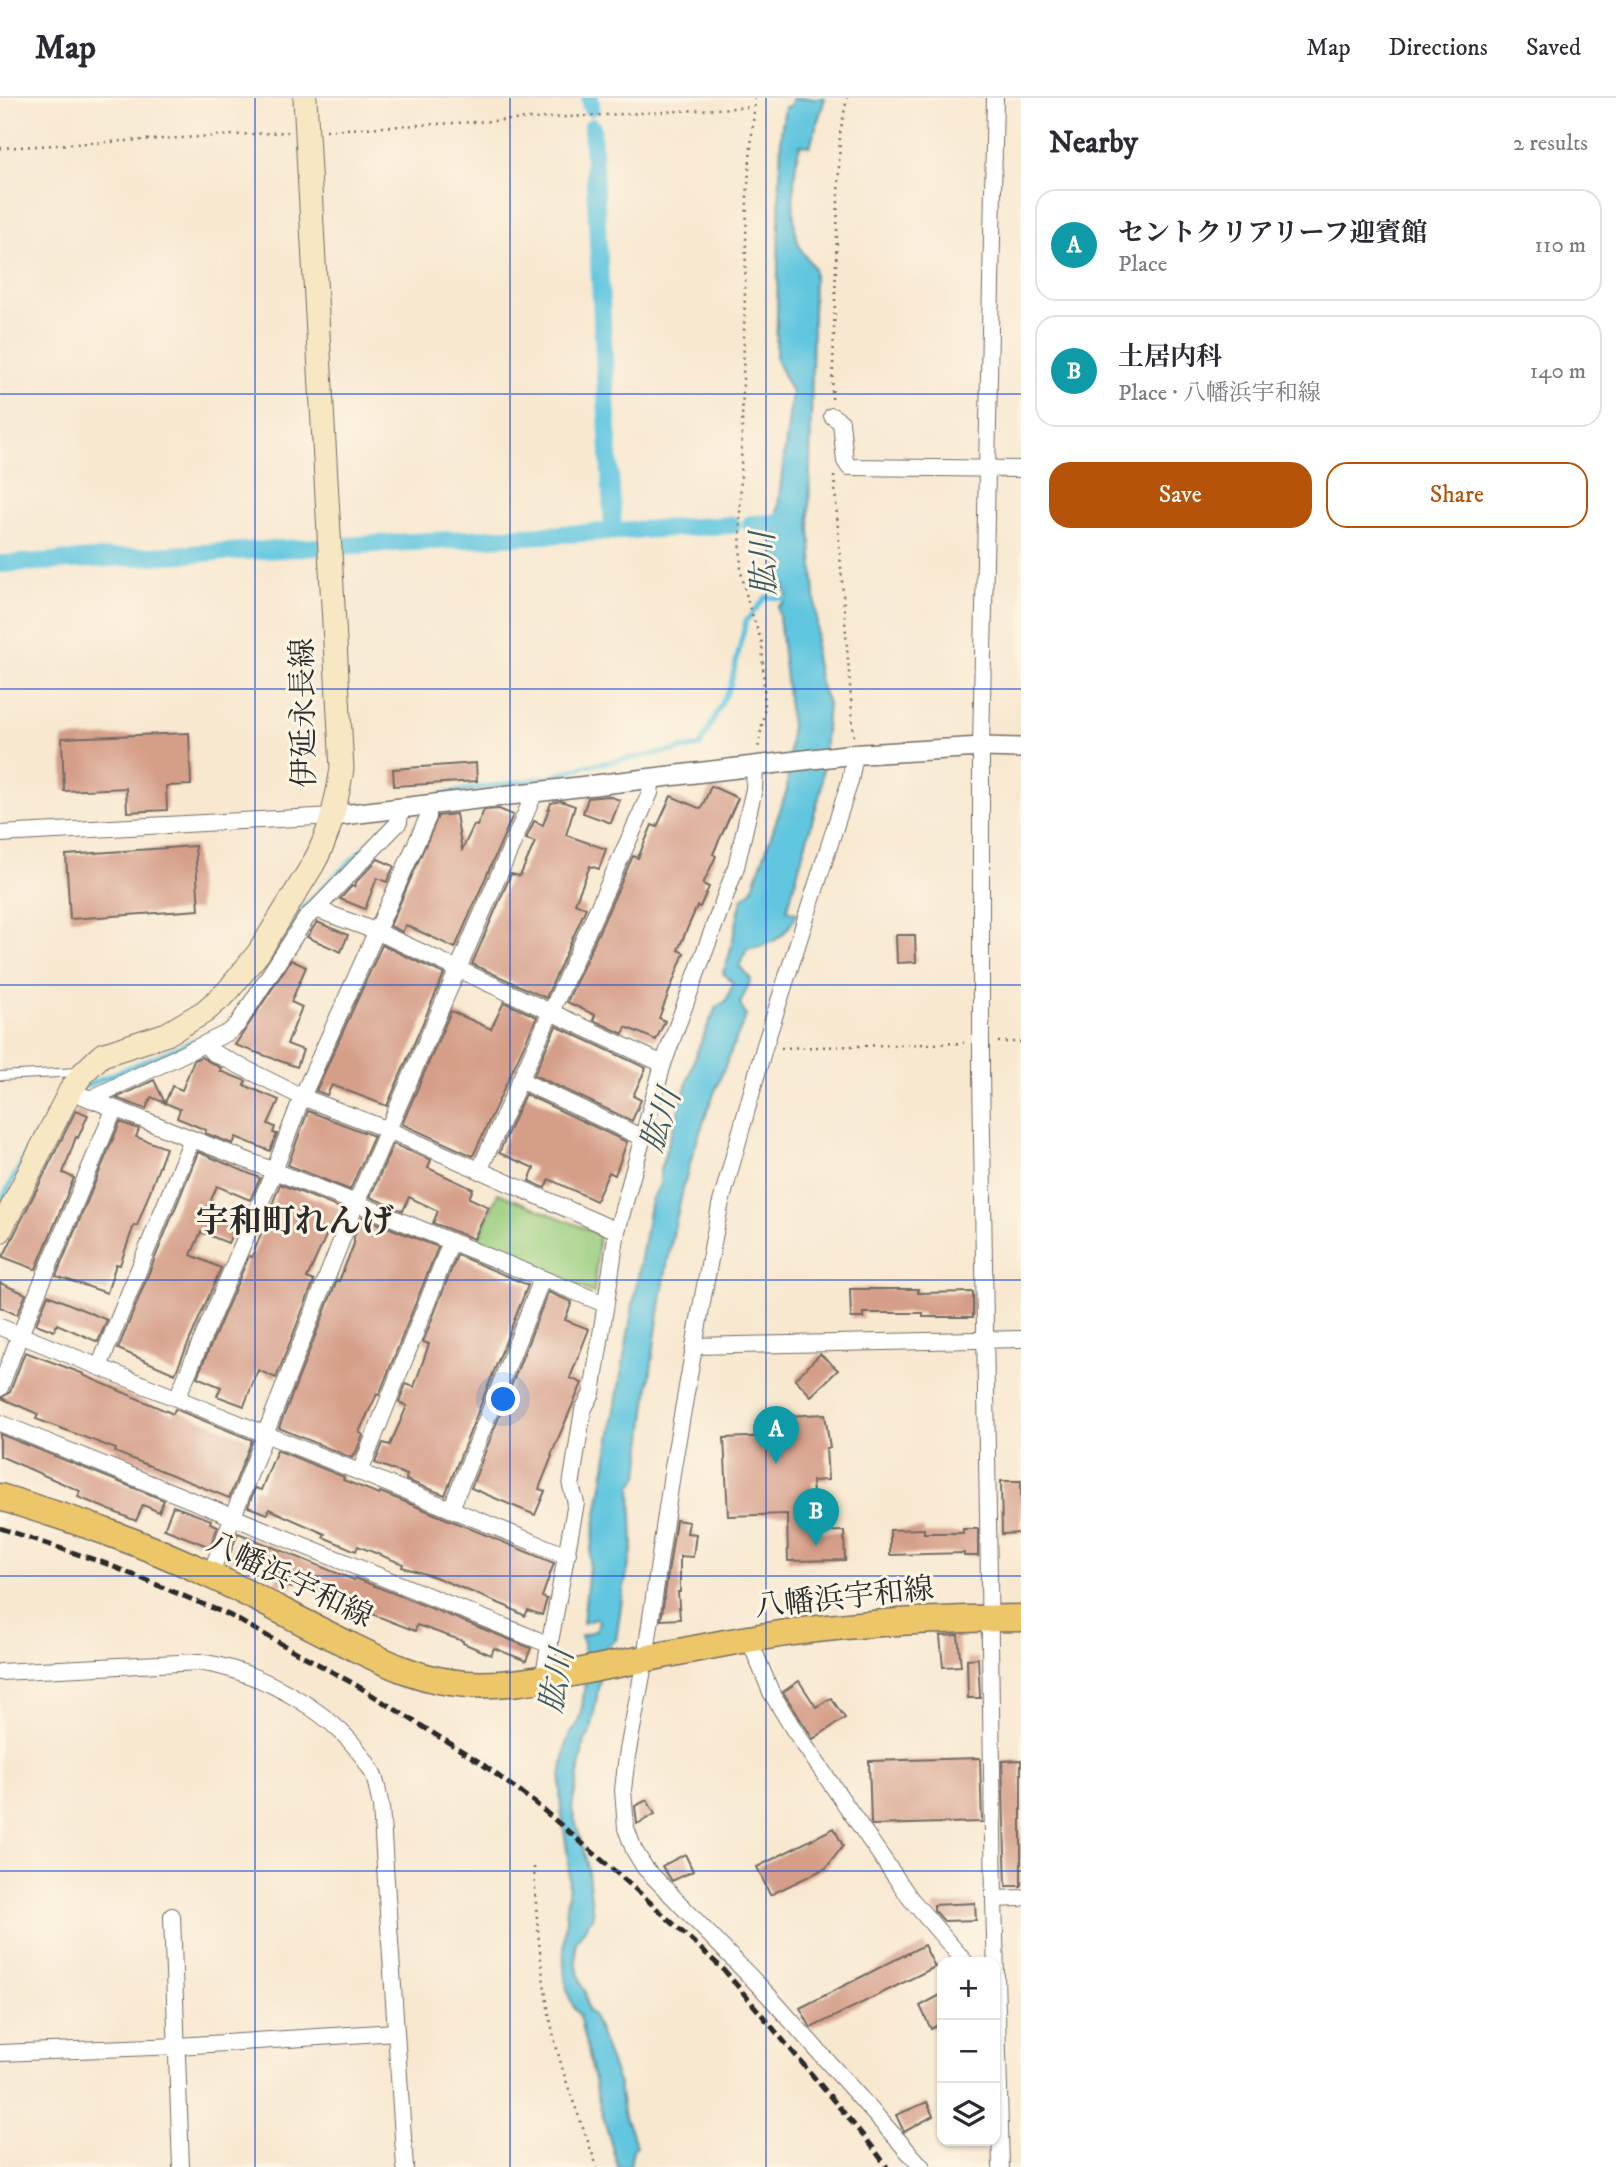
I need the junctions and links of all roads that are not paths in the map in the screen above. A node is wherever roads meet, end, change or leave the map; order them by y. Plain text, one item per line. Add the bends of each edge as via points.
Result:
1 (305, 98) edge
2 (995, 98) edge
3 (832, 416) road end
4 (988, 468) junction
5 (1021, 468) edge
6 (982, 747) junction
7 (1021, 748) edge
8 (851, 755) junction
9 (755, 766) junction
10 (652, 778) junction
11 (534, 792) junction
12 (427, 805) junction
13 (400, 809) junction
14 (334, 816) junction
15 (0, 834) edge
16 (316, 909) junction
17 (378, 932) junction
18 (458, 968) junction
19 (550, 1012) junction
20 (205, 1044) junction
21 (663, 1064) junction
22 (83, 1072) junction
23 (0, 1076) edge
24 (520, 1080) junction
25 (80, 1095) junction
26 (302, 1097) junction
27 (114, 1110) junction
28 (386, 1129) junction
29 (643, 1138) junction
30 (192, 1139) junction
31 (274, 1171) junction
32 (479, 1171) junction
33 (356, 1203) junction
34 (0, 1231) edge
35 (617, 1231) junction
36 (451, 1242) junction
37 (542, 1279) junction
38 (605, 1304) junction
39 (0, 1327) edge
40 (20, 1335) junction
41 (1021, 1339) edge
42 (985, 1340) junction
43 (694, 1346) junction
44 (99, 1367) junction
45 (0, 1388) edge
46 (177, 1398) junction
47 (0, 1423) edge
48 (264, 1434) junction
49 (360, 1472) junction
50 (0, 1497) edge
51 (451, 1509) junction
52 (232, 1517) junction
53 (568, 1553) junction
54 (210, 1575) junction
55 (989, 1618) junction
56 (1021, 1618) edge
57 (749, 1639) junction
58 (550, 1645) junction
59 (639, 1660) junction
60 (0, 1672) edge
61 (549, 1678) junction
62 (1021, 1898) edge
63 (994, 1899) junction
64 (172, 1916) dead end
65 (961, 1957) edge
66 (995, 1957) edge
67 (996, 2020) edge
68 (396, 2032) junction
69 (178, 2046) junction
70 (0, 2053) edge
71 (181, 2167) edge
72 (405, 2167) edge
73 (922, 2167) edge
74 (1001, 2167) edge

1 - 14 main road, 伊延永長線 via 342,769
2 - 4 street
3 - 4 street via 841,422 849,467
4 - 5 street
4 - 6 street
6 - 7 street
6 - 8 street
6 - 42 street
8 - 9 street
8 - 43 street via 850,781 764,1048 720,1206
9 - 10 street
9 - 21 street via 736,867
10 - 11 street
10 - 19 street via 650,793
11 - 12 street
11 - 18 street
12 - 13 street
12 - 17 street via 428,817
13 - 14 street
13 - 16 street via 399,822
14 - 15 street
14 - 22 main road, 伊延永長線 via 312,866 259,952 227,992 167,1034 102,1055
16 - 17 street
16 - 20 street via 237,1025
17 - 18 street
17 - 26 street
18 - 19 street
18 - 28 street
19 - 21 street
19 - 24 street
20 - 25 street
20 - 26 street via 212,1052
21 - 29 street
22 - 23 lane
22 - 25 main road, 伊延永長線
24 - 29 street
24 - 32 street
25 - 27 street
25 - 34 main road, 伊延永長線
26 - 28 street
26 - 31 street
27 - 30 street
27 - 40 street
28 - 32 street
28 - 33 street
29 - 35 street
30 - 31 street
30 - 44 street
31 - 33 street
31 - 46 street
32 - 35 street
33 - 36 street
33 - 48 street
35 - 38 street
36 - 37 street
36 - 49 street
37 - 38 street
37 - 51 street
38 - 53 street via 592,1393 583,1410 571,1486 576,1503
39 - 40 street
40 - 44 street
40 - 45 street
41 - 42 street
42 - 43 street
42 - 55 street
43 - 59 street
44 - 46 street
46 - 48 street
47 - 52 street
48 - 49 street
48 - 52 street
49 - 51 street
50 - 54 main road, 八幡浜宇和線 via 94,1526
51 - 53 street
52 - 54 street
52 - 58 street
53 - 58 street
54 - 61 main road, 八幡浜宇和線 via 393,1666 429,1678 481,1685
55 - 56 main road, 八幡浜宇和線
55 - 57 main road, 八幡浜宇和線 via 879,1622
55 - 63 street
57 - 59 main road, 八幡浜宇和線
57 - 65 street via 771,1692 794,1730 909,1898
58 - 61 street
59 - 61 main road, 八幡浜宇和線
59 - 73 street via 623,1790 626,1828 634,1850 645,1868 769,1996
60 - 68 street via 198,1662 225,1665 257,1677 330,1719 373,1773 381,1806
62 - 63 street
63 - 66 street
64 - 69 street
67 - 74 street
68 - 69 street
68 - 72 street
69 - 70 street
69 - 71 street

